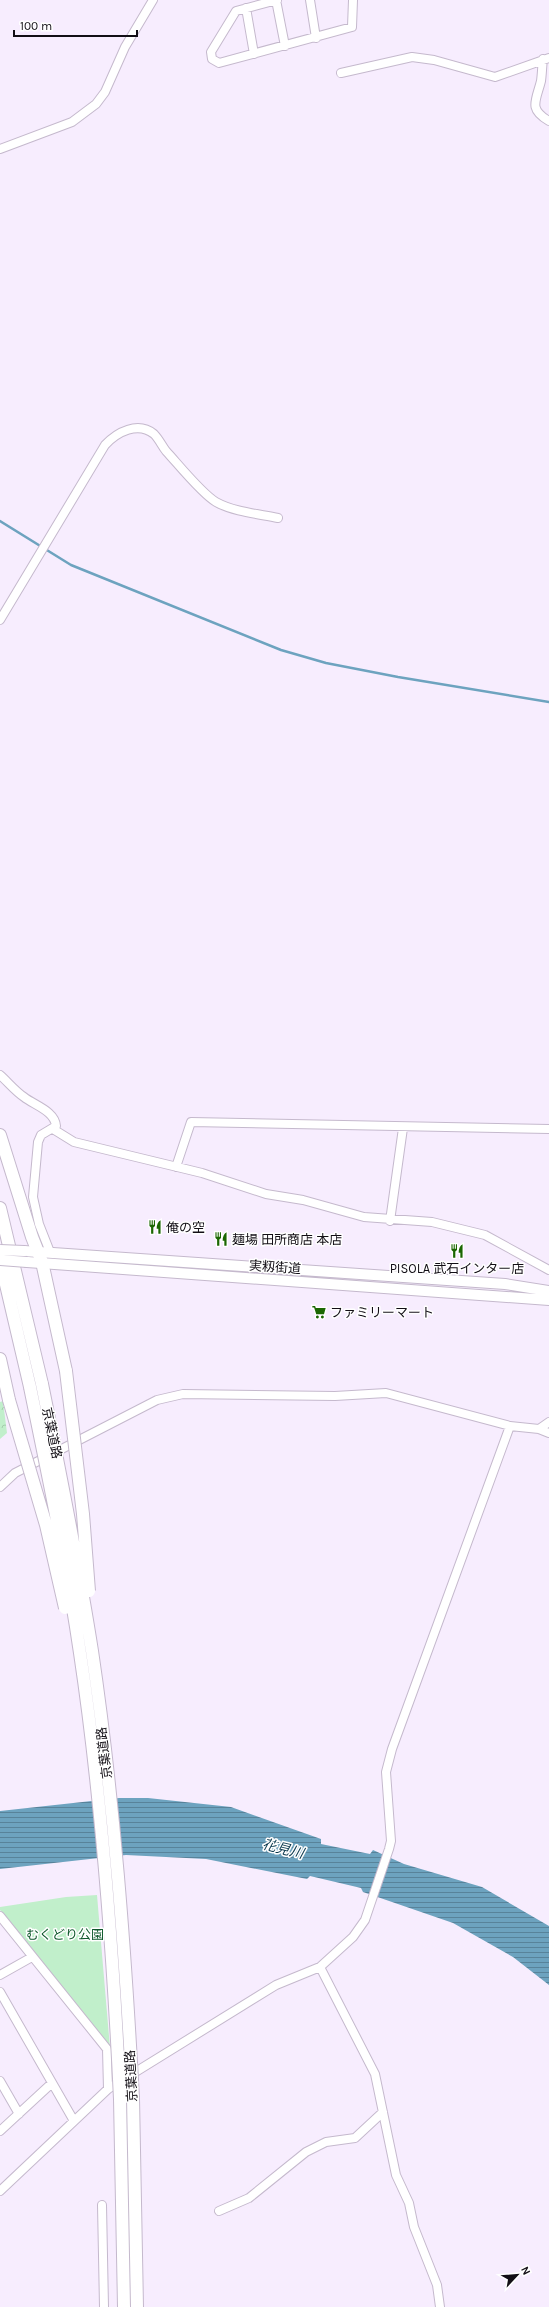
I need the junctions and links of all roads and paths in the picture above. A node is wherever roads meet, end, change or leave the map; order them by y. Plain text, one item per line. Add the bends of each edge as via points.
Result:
1 (153, 0) edge
2 (276, 0) edge
3 (310, 0) edge
4 (353, 0) edge
5 (246, 8) junction
6 (316, 38) junction
7 (285, 46) junction
8 (254, 54) junction
9 (546, 59) edge
10 (341, 73) dead end
11 (549, 121) edge
12 (0, 149) edge
13 (278, 518) dead end
14 (0, 620) edge
15 (0, 1075) edge
16 (403, 1128) junction
17 (549, 1129) edge
18 (53, 1130) junction
19 (0, 1135) edge
20 (176, 1167) junction
21 (0, 1208) edge
22 (390, 1221) junction
23 (0, 1250) edge
24 (50, 1252) junction
25 (40, 1257) junction
26 (0, 1260) edge
27 (549, 1270) edge
28 (549, 1291) edge
29 (549, 1300) edge
30 (0, 1359) edge
31 (36, 1385) junction
32 (549, 1422) edge
33 (510, 1426) junction
34 (539, 1429) junction
35 (549, 1433) edge
36 (0, 1487) edge
37 (98, 1746) junction
38 (0, 1916) edge
39 (32, 1957) junction
40 (320, 1967) junction
41 (0, 1975) edge
42 (0, 1992) edge
43 (0, 2080) edge
44 (52, 2084) junction
45 (108, 2089) junction
46 (383, 2112) junction
47 (19, 2114) junction
48 (74, 2121) junction
49 (0, 2131) edge
50 (0, 2191) edge
51 (102, 2205) dead end
52 (219, 2211) dead end
53 (104, 2307) edge
54 (124, 2307) edge
55 (137, 2307) edge
56 (440, 2307) edge

1 - 12 street via 125,47 105,92 96,104 72,122
2 - 5 street
2 - 7 street
3 - 6 street
4 - 6 street via 352,27
5 - 8 street
5 - 8 street via 236,11 211,52 212,59 219,63
6 - 7 street
7 - 8 street
9 - 10 street via 495,77 434,60 412,57
9 - 11 street via 534,104 539,115
13 - 14 street via 215,501 166,451 155,435 138,428 124,430 105,445
15 - 18 street via 24,1097 54,1118 56,1126
16 - 17 street
16 - 20 street via 191,1122
16 - 22 street
18 - 20 street via 74,1142
18 - 24 street via 41,1135 38,1142 32,1188 35,1209
19 - 25 highway
20 - 22 street via 266,1194 303,1200 364,1217
21 - 31 highway, 京葉道路
22 - 27 street via 432,1222 485,1235
23 - 25 main road, 実籾街道, bridge via 24,1251
24 - 25 main road, 実籾街道
24 - 28 main road, 実籾街道 via 505,1284
25 - 26 main road, 実籾街道, bridge via 27,1262
25 - 29 main road, 実籾街道
25 - 37 highway, bridge via 66,1372 83,1514
26 - 31 highway, 京葉道路
30 - 37 highway, bridge via 9,1400 57,1570
31 - 37 highway, 京葉道路, bridge via 80,1654
32 - 34 street
33 - 34 street
33 - 36 street via 386,1393 335,1396 183,1394 157,1400 134,1411 15,1473
33 - 40 street via 392,1749 386,1772 391,1841 365,1920 353,1937
34 - 35 street
37 - 54 highway, 京葉道路, bridge via 120,2099
37 - 55 highway, 京葉道路, bridge via 122,1922 133,2098
38 - 39 street
39 - 41 street
39 - 45 street via 107,2049
40 - 45 street via 276,1985
40 - 46 street via 375,2074
42 - 44 street
43 - 47 street
44 - 47 street
44 - 48 street
45 - 48 street
46 - 52 street via 355,2138 326,2142 306,2152 249,2198
46 - 56 street via 396,2174 410,2203 414,2227 437,2285
47 - 49 street
48 - 50 street
51 - 53 street

